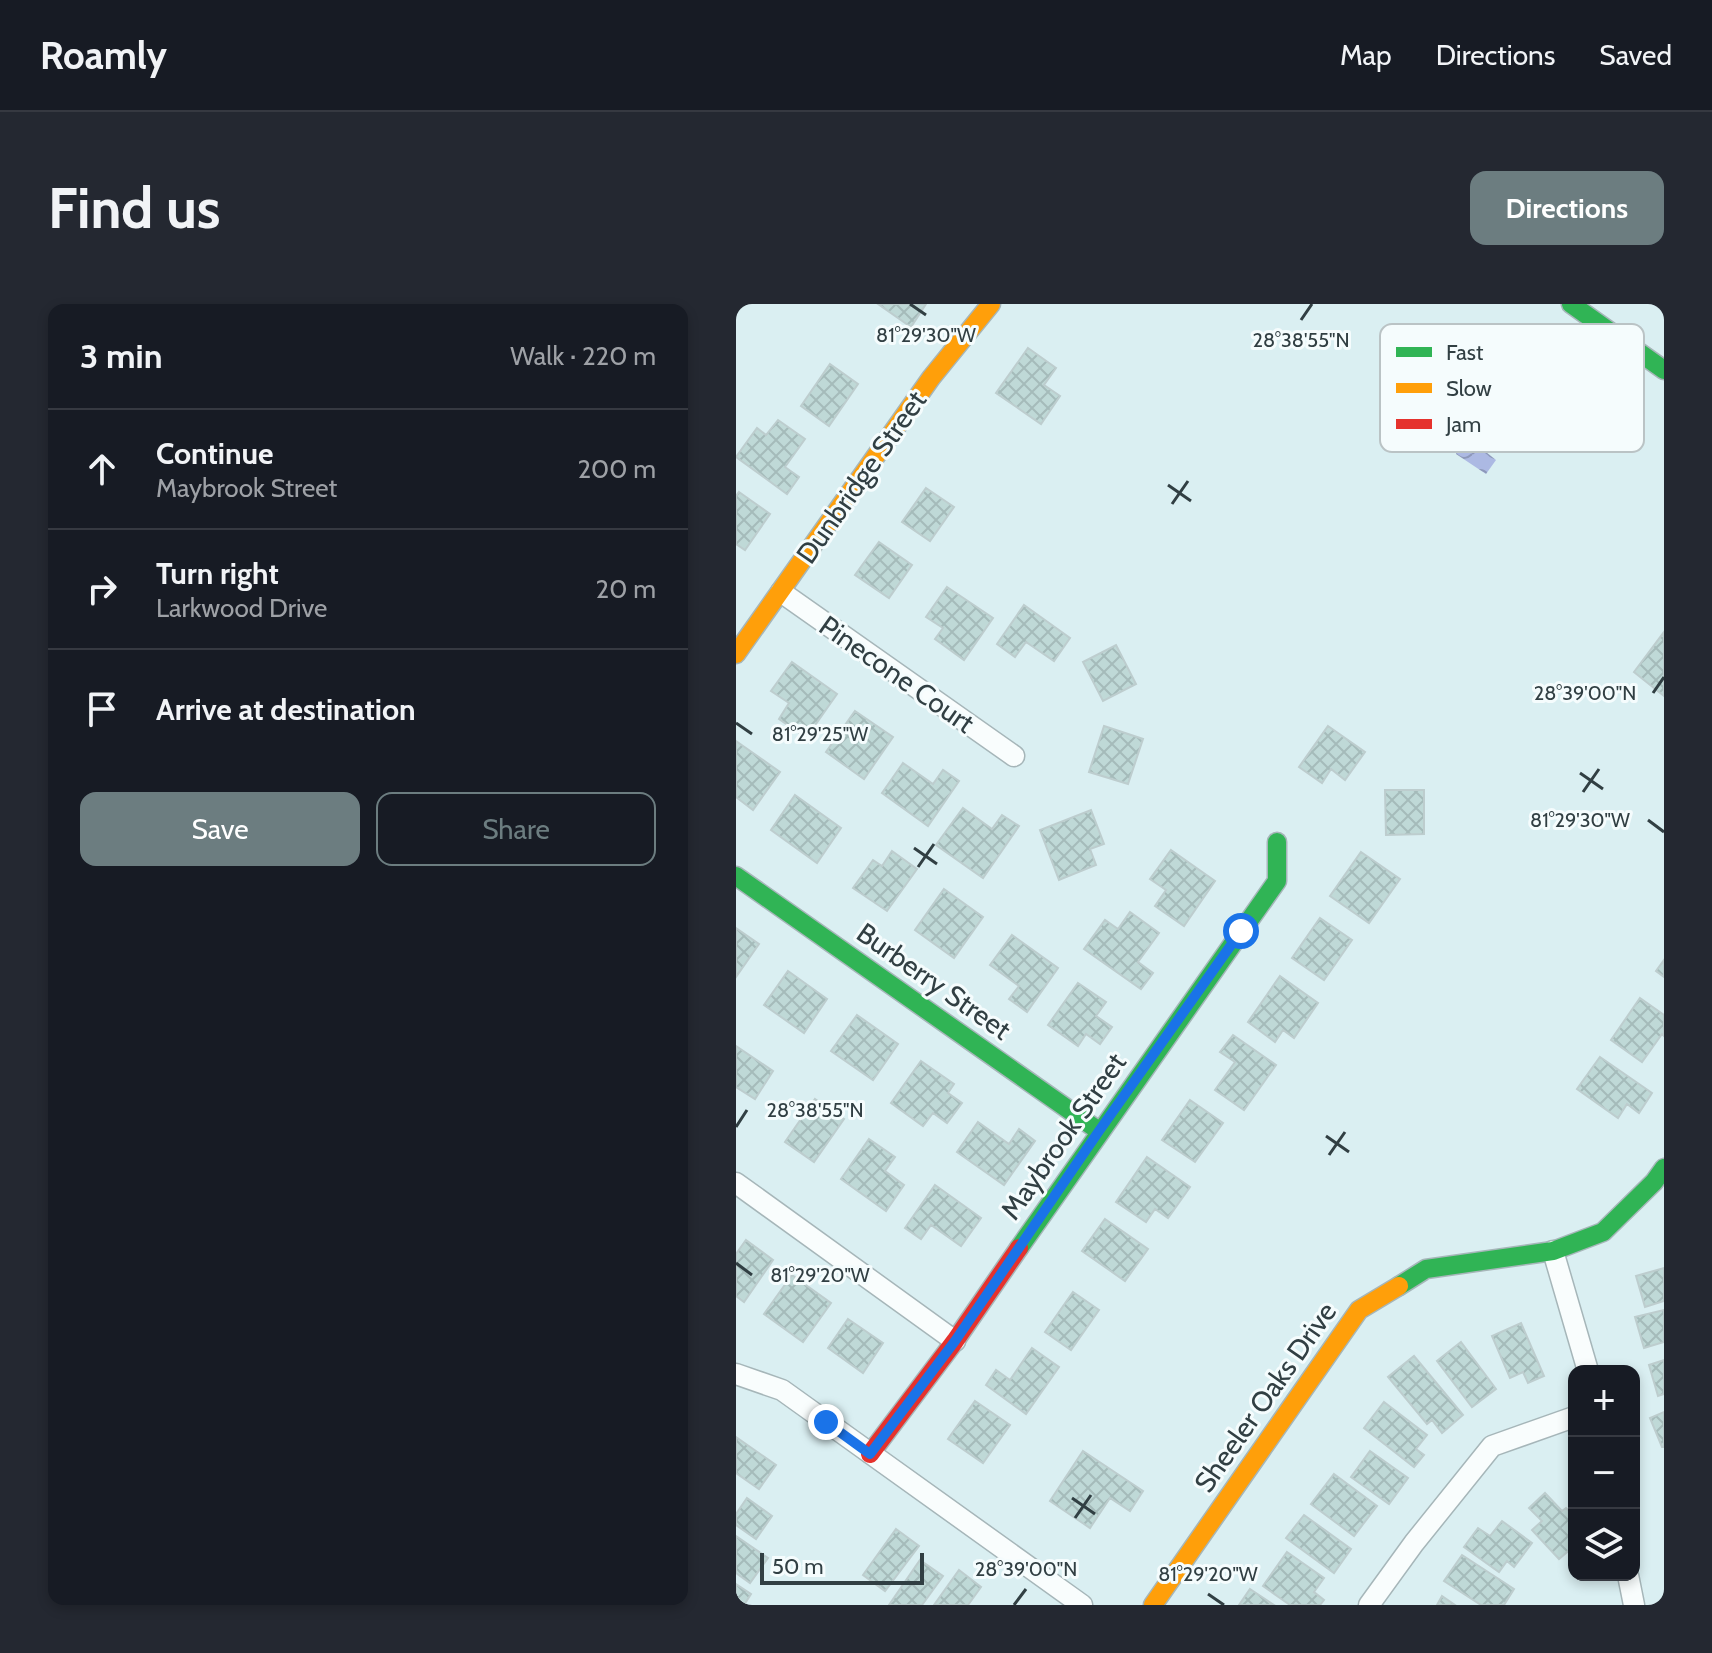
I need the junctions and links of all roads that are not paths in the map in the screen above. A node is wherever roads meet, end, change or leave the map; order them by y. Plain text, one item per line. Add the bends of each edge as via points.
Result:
1 (991, 304) edge
2 (1571, 304) edge
3 (1599, 324) edge
4 (1644, 356) edge
5 (1664, 370) edge
6 (781, 592) junction
7 (736, 654) edge
8 (1014, 756) dead end
9 (1277, 842) dead end
10 (736, 876) edge
11 (1099, 1131) junction
12 (1664, 1168) edge
13 (736, 1183) edge
14 (1553, 1251) junction
15 (955, 1341) junction
16 (1586, 1365) edge
17 (736, 1374) edge
18 (1568, 1419) edge
19 (870, 1454) junction
20 (1629, 1581) edge
21 (1082, 1605) edge
22 (1153, 1605) edge
23 (1369, 1605) edge
24 (1634, 1605) edge

1 - 6 street, Dunbridge Street via 931,378
2 - 3 street
4 - 5 street
6 - 7 street, Dunbridge Street
6 - 8 street, Pinecone Court
9 - 11 street, Maybrook Street via 1277,881
10 - 11 street, Burberry Street
11 - 15 street, Maybrook Street
12 - 14 street, Sheeler Oaks Drive via 1603,1232
13 - 15 street
14 - 16 street
14 - 22 street, Sheeler Oaks Drive via 1426,1269 1359,1310
15 - 19 street, Maybrook Street
17 - 19 street via 782,1390
18 - 23 street via 1492,1446
19 - 21 street
20 - 24 street

